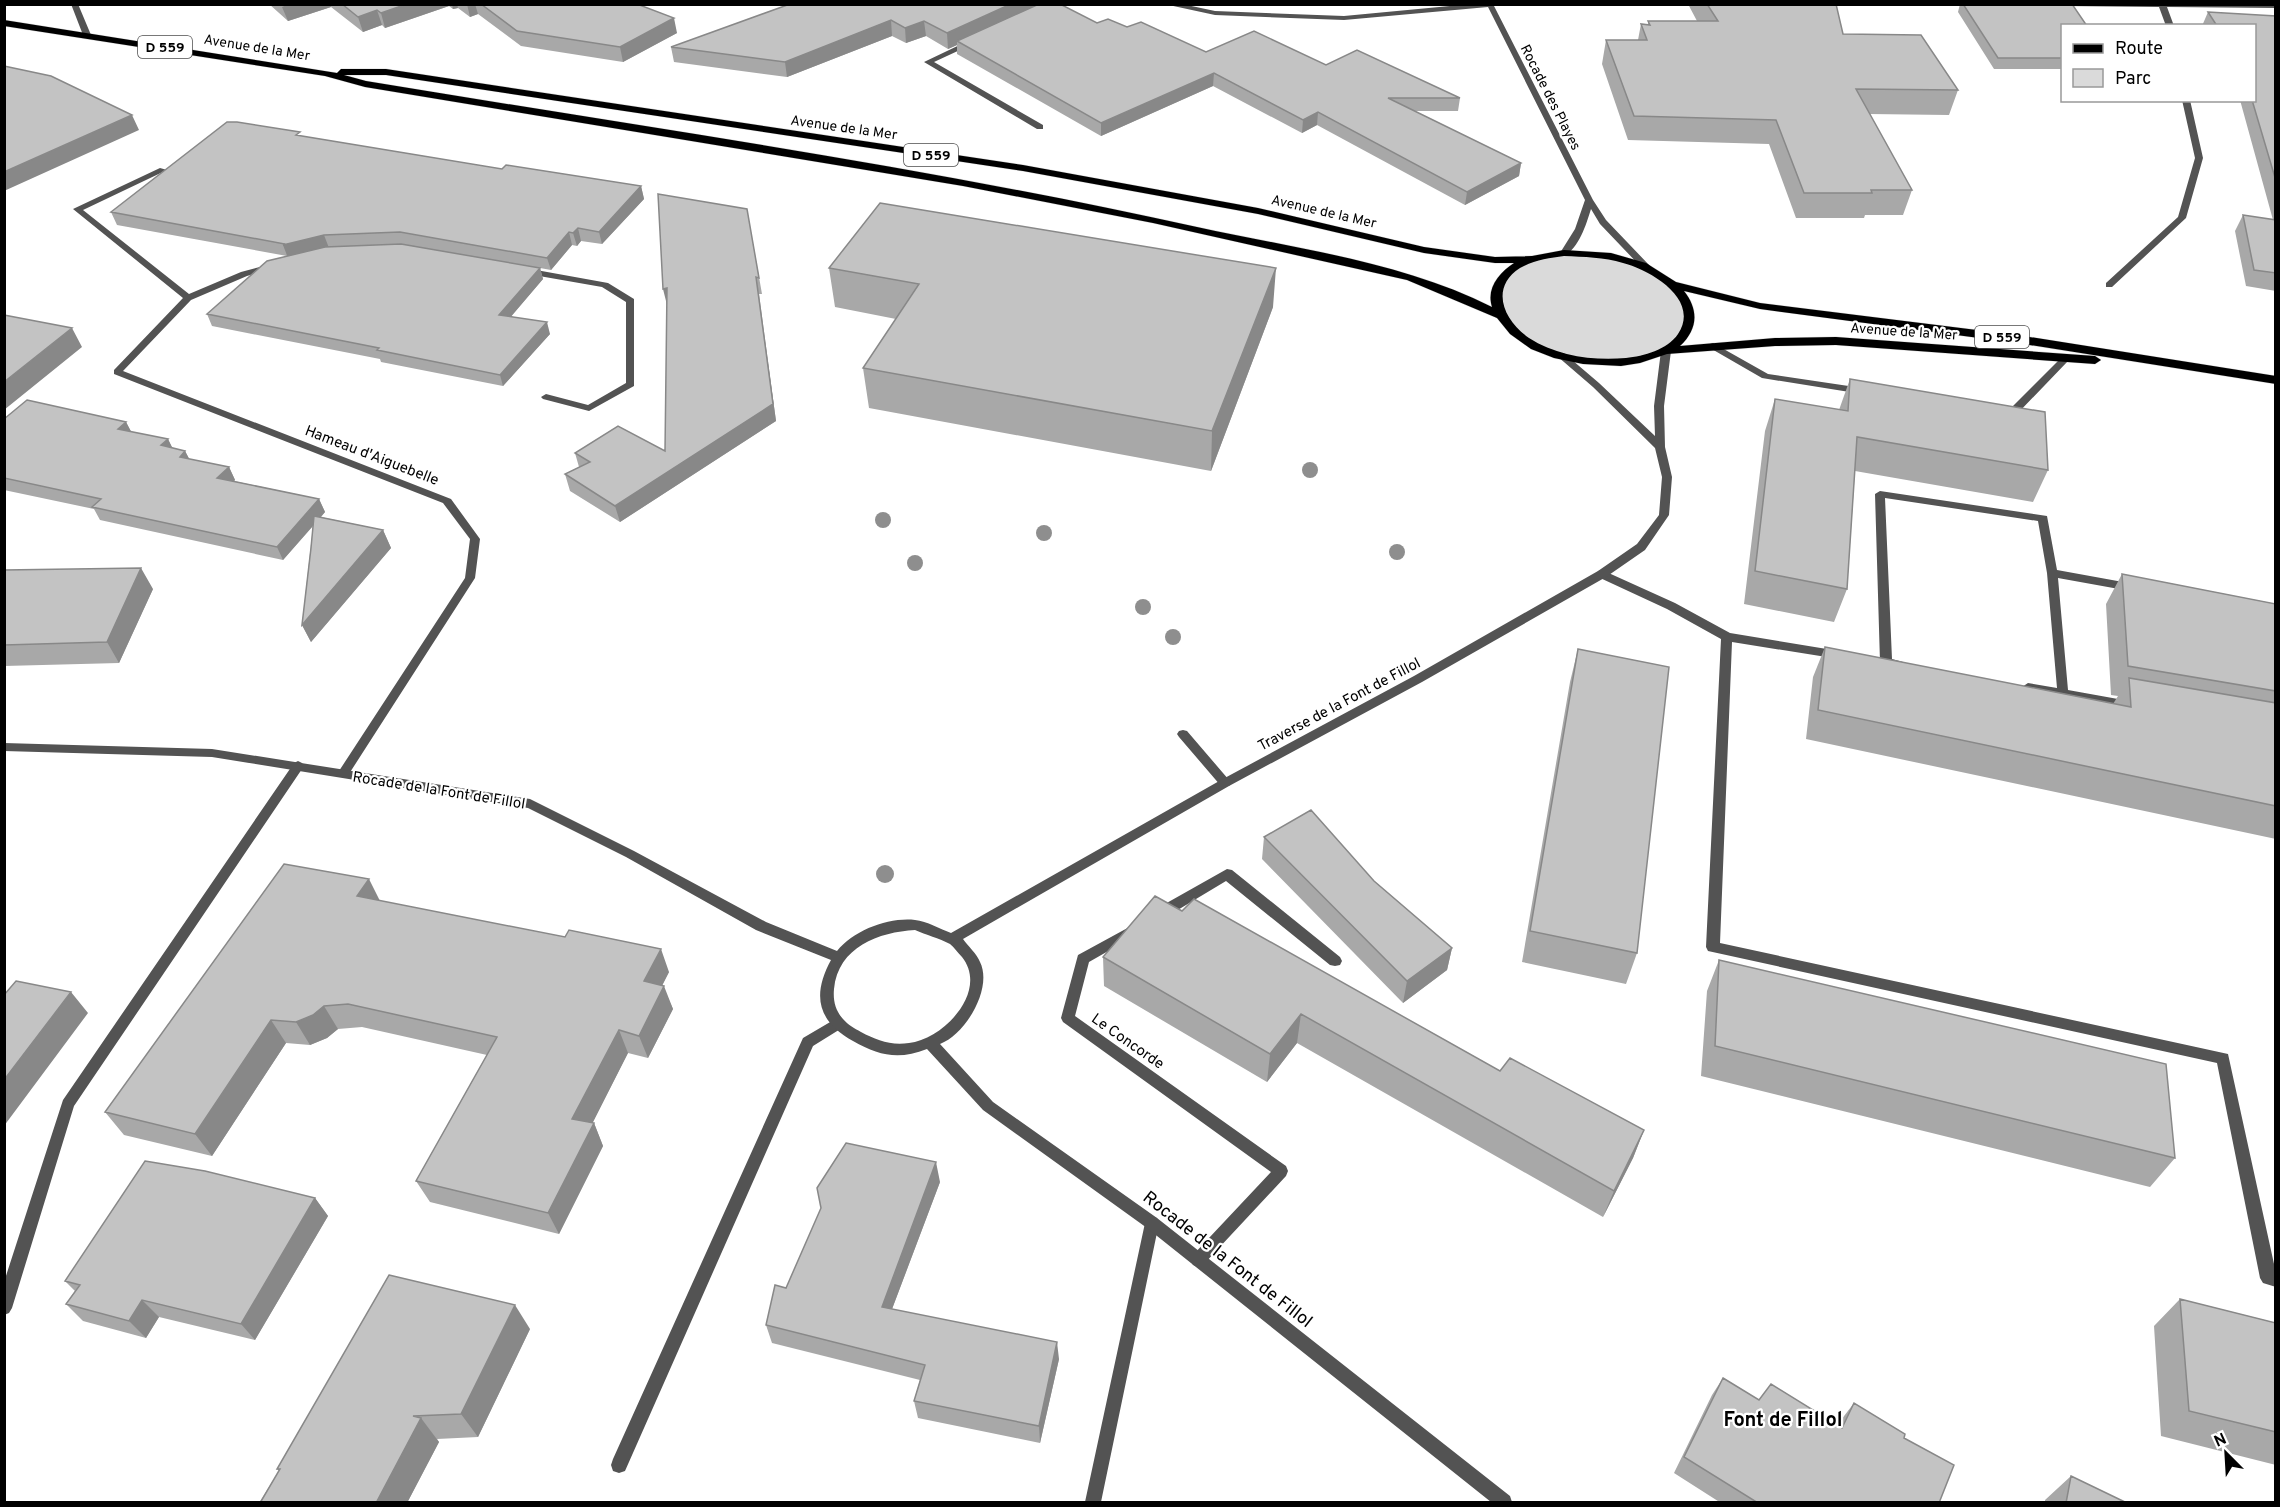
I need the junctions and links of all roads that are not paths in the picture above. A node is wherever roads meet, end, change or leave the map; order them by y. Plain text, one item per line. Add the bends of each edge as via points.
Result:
1 (74, 4) edge
2 (1167, 4) edge
3 (2065, 4) edge
4 (1490, 5) edge
5 (2276, 6) edge
6 (2163, 7) junction
7 (4, 22) edge
8 (2169, 24) edge
9 (87, 35) junction
10 (983, 38) edge
11 (326, 73) junction
12 (2186, 102) edge
13 (1040, 127) dead end
14 (163, 170) edge
15 (1589, 200) junction
16 (1564, 253) junction
17 (1533, 259) junction
18 (286, 264) edge
19 (1645, 266) junction
20 (511, 269) edge
21 (1674, 285) junction
22 (2109, 285) dead end
23 (188, 298) junction
24 (1499, 315) junction
25 (1713, 346) junction
26 (1666, 351) junction
27 (1562, 356) junction
28 (2066, 359) junction
29 (2176, 365) junction
30 (2276, 380) edge
31 (1871, 392) edge
32 (546, 398) dead end
33 (1989, 409) edge
34 (1660, 447) junction
35 (2052, 573) junction
36 (1602, 574) junction
37 (2146, 590) edge
38 (1727, 637) junction
39 (1852, 657) edge
40 (1908, 666) edge
41 (2019, 686) edge
42 (2063, 694) junction
43 (2146, 708) edge
44 (1183, 734) dead end
45 (4, 747) edge
46 (298, 766) junction
47 (343, 774) junction
48 (1225, 783) junction
49 (954, 938) junction
50 (839, 957) junction
51 (1335, 961) dead end
52 (837, 1024) junction
53 (931, 1043) junction
54 (1152, 1223) junction
55 (1198, 1260) junction
56 (2276, 1280) edge
57 (4, 1308) edge
58 (619, 1465) dead end
59 (1093, 1503) edge
60 (1504, 1503) edge

1 - 9 street
2 - 4 street, Rocade des Playes via 1215,13 1344,18
3 - 6 street
4 - 15 street, Rocade des Playes
5 - 6 street
6 - 8 street
7 - 9 main road, Avenue de la Mer / D 559
9 - 11 main road, Avenue de la Mer / D 559
10 - 13 street via 928,62
11 - 17 main road, Avenue de la Mer / D 559 via 387,72 1012,166 1258,211 1424,250 1495,260
11 - 24 main road, Avenue de la Mer / D 559 via 377,86 963,183 1153,220 1410,277
12 - 22 street via 2199,158 2182,219
14 - 23 street via 76,209
15 - 16 street via 1582,228
15 - 19 street, Rocade des Playes via 1603,222
16 - 17 main road
16 - 19 main road via 1592,253
17 - 24 main road via 1499,282 1494,298
18 - 23 street, Hameau d'Aiguebelle via 244,274
19 - 21 main road
20 - 32 street via 606,285 631,301 631,384 589,408
21 - 26 main road via 1687,302 1691,320 1683,337
21 - 29 main road, Avenue de la Mer / D 559 via 1760,306 2017,339
23 - 47 street, Hameau d'Aiguebelle via 117,372 447,501 475,539 470,578
24 - 27 main road via 1513,332 1534,346
25 - 26 main road, Avenue de la Mer
25 - 28 main road, Avenue de la Mer via 1836,341
25 - 31 street via 1765,376
26 - 27 main road via 1624,362
26 - 34 street, Traverse de la Font de Fillol via 1659,406
27 - 34 street
28 - 29 main road, Avenue de la Mer
28 - 33 street via 2012,413
29 - 30 main road, Avenue de la Mer / D 559
34 - 36 street, Traverse de la Font de Fillol via 1667,477 1664,515 1641,547
35 - 37 street
35 - 40 street via 2043,518 1880,494 1880,661
35 - 42 street
36 - 38 street
36 - 48 street, Traverse de la Font de Fillol
38 - 39 street
38 - 56 street via 1713,947 2223,1058 2268,1278
41 - 42 street
42 - 43 street
44 - 48 street
45 - 46 street, Rocade de la Font de Fillol via 212,753
46 - 47 street, Rocade de la Font de Fillol
46 - 57 street via 68,1104
47 - 50 street, Rocade de la Font de Fillol via 530,804 761,926
48 - 49 street, Traverse de la Font de Fillol
49 - 50 street via 936,929 894,926 873,932
49 - 53 street via 967,950 976,967 975,1000 955,1029
50 - 52 street via 826,990
51 - 55 street, Le Concorde via 1227,874 1083,959 1068,1018 1281,1171
52 - 53 street via 873,1047 896,1049
52 - 58 street via 808,1042
53 - 54 street, Rocade de la Font de Fillol via 988,1106
54 - 55 street, Rocade de la Font de Fillol
54 - 59 street
55 - 60 street, Rocade de la Font de Fillol

